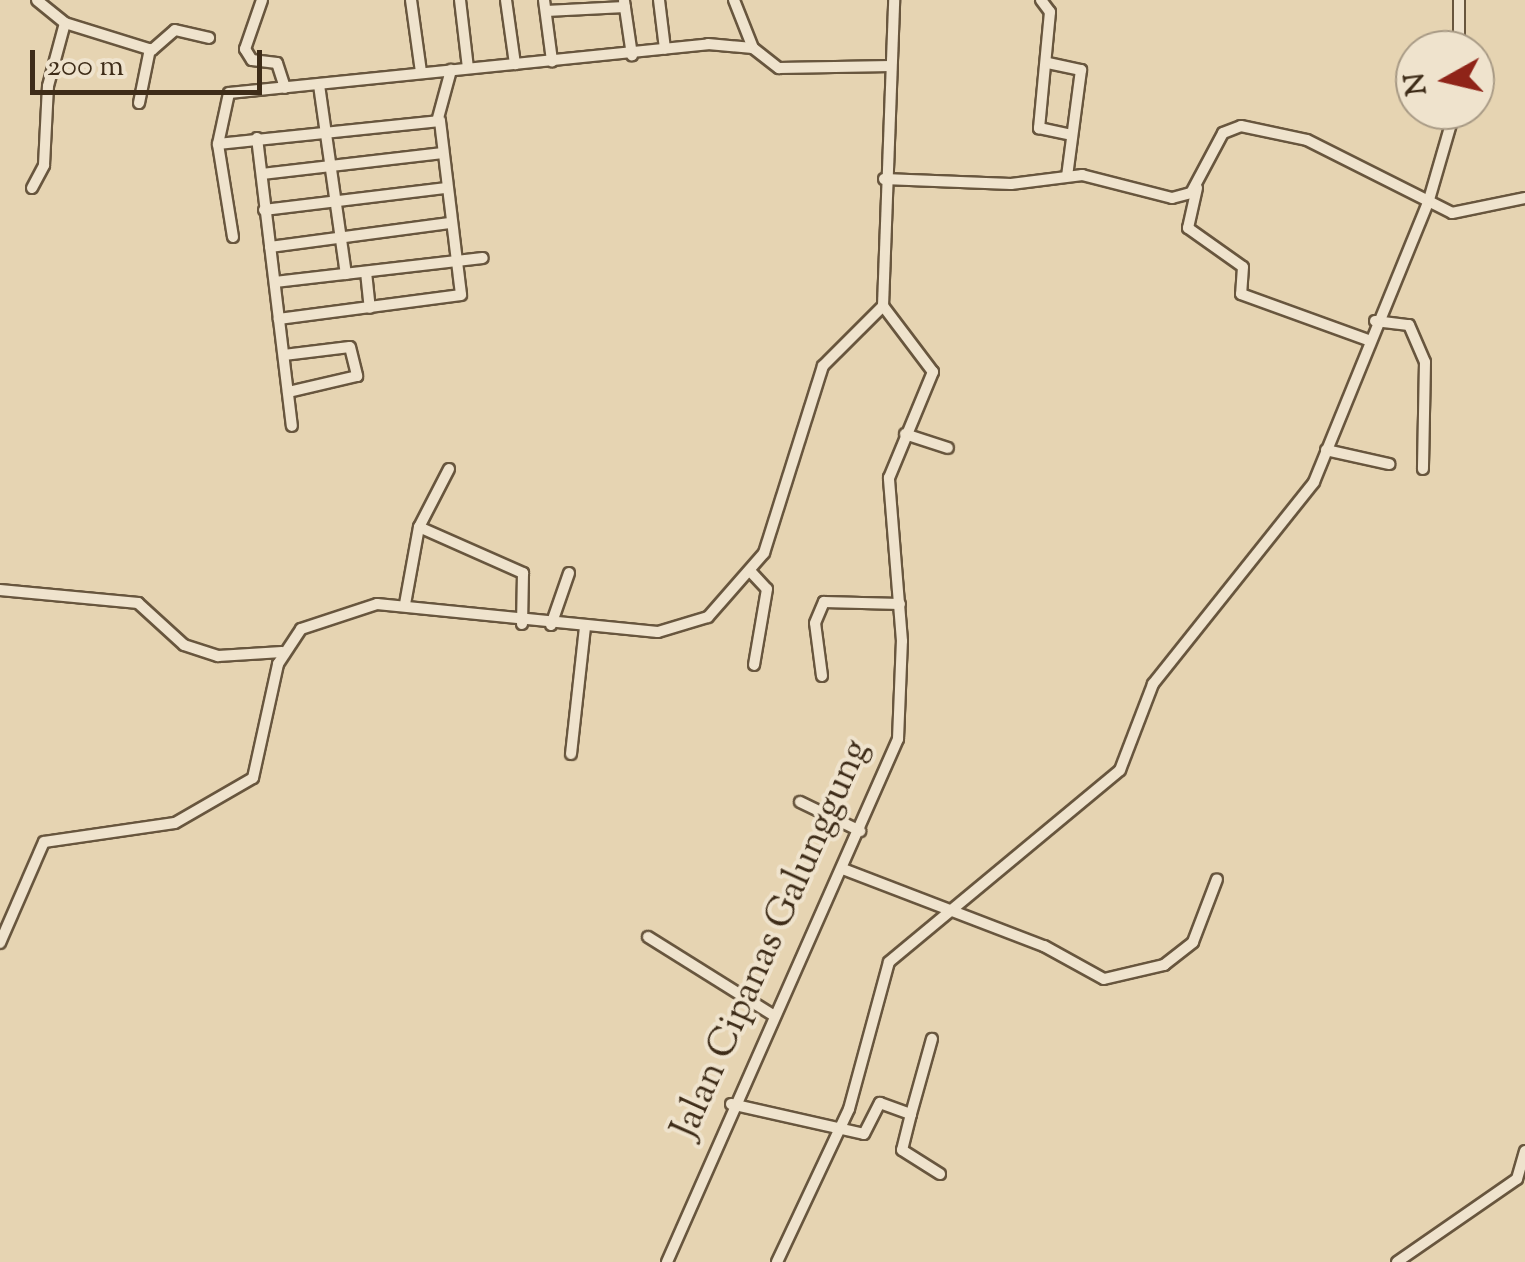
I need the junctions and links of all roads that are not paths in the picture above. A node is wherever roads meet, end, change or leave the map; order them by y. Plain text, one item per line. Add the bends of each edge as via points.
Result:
1 (37, 0) edge
2 (262, 0) edge
3 (412, 0) edge
4 (460, 0) edge
5 (506, 0) edge
6 (659, 0) edge
7 (734, 0) edge
8 (894, 0) edge
9 (1042, 0) edge
10 (1459, 0) edge
11 (625, 3) edge
12 (545, 6) edge
13 (65, 23) junction
14 (1459, 30) edge
15 (209, 38) dead end
16 (753, 48) junction
17 (150, 49) junction
18 (665, 50) junction
19 (632, 54) junction
20 (552, 61) junction
21 (1048, 63) junction
22 (515, 64) junction
23 (890, 66) junction
24 (468, 68) junction
25 (451, 70) junction
26 (421, 72) junction
27 (319, 85) junction
28 (285, 88) junction
29 (138, 102) dead end
30 (438, 118) junction
31 (328, 129) junction
32 (1449, 130) edge
33 (1071, 136) junction
34 (257, 138) junction
35 (218, 144) junction
36 (444, 153) junction
37 (332, 166) junction
38 (262, 174) junction
39 (1068, 176) junction
40 (1199, 179) junction
41 (884, 180) junction
42 (32, 188) dead end
43 (447, 188) junction
44 (1525, 198) edge
45 (336, 201) junction
46 (1428, 203) junction
47 (264, 210) junction
48 (451, 223) junction
49 (233, 237) dead end
50 (340, 237) junction
51 (270, 247) junction
52 (484, 258) dead end
53 (457, 261) junction
54 (366, 272) junction
55 (346, 274) junction
56 (274, 282) junction
57 (883, 306) junction
58 (370, 308) junction
59 (279, 319) junction
60 (1375, 321) junction
61 (1368, 340) junction
62 (284, 355) junction
63 (288, 392) junction
64 (292, 426) dead end
65 (905, 434) junction
66 (948, 448) dead end
67 (1326, 450) junction
68 (1389, 464) dead end
69 (450, 469) dead end
70 (1422, 469) dead end
71 (419, 527) junction
72 (569, 572) dead end
73 (751, 572) junction
74 (0, 590) edge
75 (406, 604) junction
76 (895, 604) junction
77 (522, 624) junction
78 (551, 625) junction
79 (585, 627) junction
80 (282, 652) junction
81 (754, 664) dead end
82 (822, 676) dead end
83 (571, 754) dead end
84 (800, 802) dead end
85 (860, 831) junction
86 (842, 868) junction
87 (1217, 879) dead end
88 (953, 913) junction
89 (648, 937) dead end
90 (0, 943) edge
91 (774, 1015) junction
92 (932, 1039) dead end
93 (731, 1104) junction
94 (911, 1114) junction
95 (838, 1130) junction
96 (1525, 1150) edge
97 (940, 1174) dead end
98 (667, 1262) edge
99 (777, 1262) edge
100 (1397, 1262) edge

1 - 13 street
2 - 28 street via 245,49 252,60 277,63
3 - 26 street
4 - 24 street
5 - 22 street
6 - 18 street
7 - 16 street
8 - 23 street
9 - 21 street via 1050,12 1040,48
10 - 14 street
11 - 12 street
11 - 19 street
12 - 20 street
13 - 17 street
13 - 42 street via 48,86 44,165
15 - 17 street via 175,30
16 - 18 street
16 - 23 street via 778,68
17 - 29 street
18 - 19 street
19 - 20 street
20 - 22 street
21 - 33 street via 1040,128
21 - 33 street via 1081,70
22 - 24 street
23 - 41 street
24 - 25 street
25 - 26 street
25 - 30 street
26 - 27 street
27 - 28 street
27 - 31 street
28 - 35 street via 224,97
30 - 31 street
30 - 36 street
31 - 34 street
31 - 37 street
32 - 46 street
33 - 39 street
34 - 35 street
34 - 38 street
35 - 49 street
36 - 37 street
36 - 43 street
37 - 38 street
37 - 45 street
38 - 47 street
39 - 40 street via 1172,198 1191,193
39 - 41 street via 1012,184
40 - 46 street via 1223,133 1241,126 1307,140
40 - 61 street via 1188,228 1242,267 1241,294
41 - 57 street
43 - 45 street
43 - 48 street
44 - 46 street via 1464,214
45 - 47 street
45 - 50 street
46 - 60 street
47 - 51 street
48 - 50 street
48 - 53 street
50 - 51 street
50 - 55 street
51 - 56 street
52 - 53 street
53 - 54 street
53 - 58 street via 459,297
54 - 55 street
54 - 58 street
55 - 56 street
56 - 59 street
57 - 65 street, Jalan Cipanas Galunggung via 933,372
57 - 73 street via 822,366 787,494
58 - 59 street
59 - 62 street
60 - 61 street
60 - 70 street via 1409,326 1425,362
61 - 67 street
62 - 63 street
62 - 63 street via 350,346 357,376
63 - 64 street
65 - 66 street
65 - 76 street, Jalan Cipanas Galunggung via 889,478
67 - 68 street
67 - 88 street via 1314,482 1153,684 1120,770
69 - 71 street
71 - 75 street
71 - 77 street via 522,572
72 - 78 street
73 - 79 street via 685,630
73 - 81 street via 767,589
74 - 80 street via 138,603 184,645 218,656
75 - 77 street
75 - 80 street via 334,615 301,629
76 - 82 street via 824,602 815,620
76 - 85 street, Jalan Cipanas Galunggung via 898,738
77 - 78 street
78 - 79 street
79 - 83 street
80 - 90 street via 253,778 175,823 44,842
84 - 85 street
85 - 86 street, Jalan Cipanas Galunggung
86 - 88 street
86 - 91 street, Jalan Cipanas Galunggung
87 - 88 street via 1194,942 1164,965 1110,979
88 - 95 street via 878,978 856,1089
89 - 91 street
91 - 93 street, Jalan Cipanas Galunggung
92 - 94 street
93 - 95 street
93 - 98 street, Jalan Cipanas Galunggung
94 - 95 street via 880,1103 868,1133
94 - 97 street via 902,1150
95 - 99 street
96 - 100 street via 1516,1179

